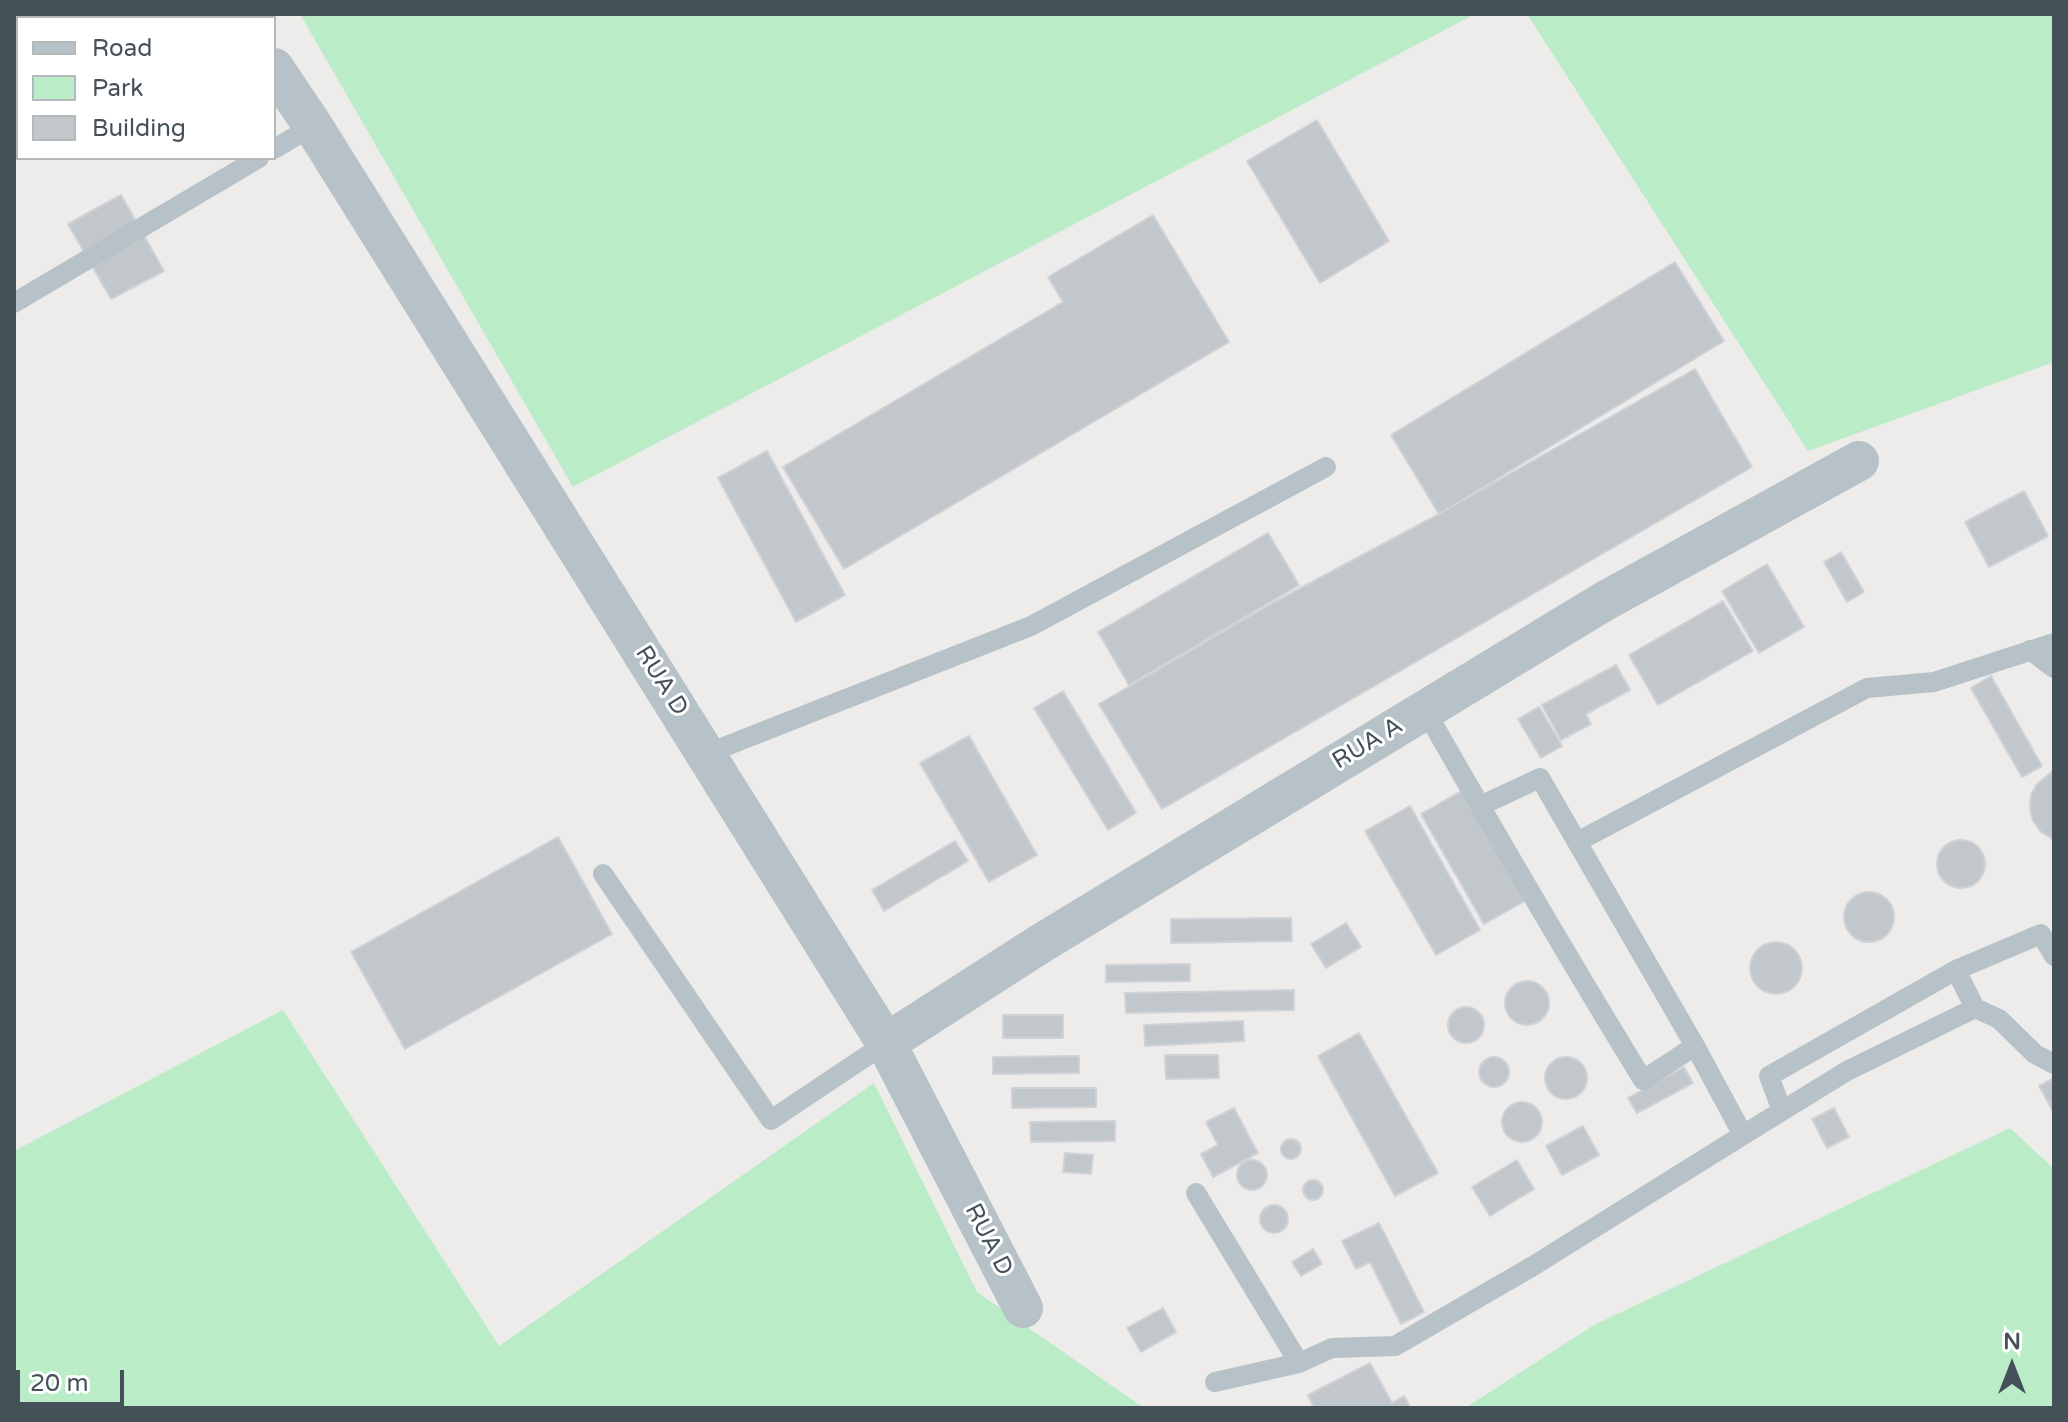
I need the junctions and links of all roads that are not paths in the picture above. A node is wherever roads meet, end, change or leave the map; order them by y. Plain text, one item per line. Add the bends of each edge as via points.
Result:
1 (276, 71) edge
2 (313, 126) junction
3 (276, 148) edge
4 (256, 160) edge
5 (14, 303) edge
6 (1859, 461) dead end
7 (1326, 467) dead end
8 (2054, 643) edge
9 (2030, 650) junction
10 (2054, 668) edge
11 (1425, 710) junction
12 (706, 754) junction
13 (1480, 806) junction
14 (1577, 842) junction
15 (603, 874) dead end
16 (2054, 956) edge
17 (1956, 970) junction
18 (1975, 1008) junction
19 (886, 1043) junction
20 (1695, 1046) junction
21 (2054, 1064) edge
22 (1782, 1111) junction
23 (1743, 1135) junction
24 (1196, 1193) dead end
25 (1023, 1308) dead end
26 (1299, 1363) junction
27 (1215, 1382) dead end

1 - 2 street, RUA D
2 - 3 lane
2 - 12 street, RUA D
4 - 5 lane
6 - 11 street, RUA A via 1603,602
7 - 12 lane via 1031,626
8 - 9 lane
9 - 10 lane
9 - 14 lane via 1934,682 1867,688
11 - 13 lane
11 - 19 street, RUA A
12 - 19 street, RUA D
13 - 14 lane via 1540,778
13 - 20 lane via 1643,1080
14 - 20 lane
15 - 19 lane via 771,1120
16 - 17 lane via 2041,934
17 - 18 lane
17 - 22 lane via 1769,1076
18 - 21 lane via 1999,1019 2035,1054
18 - 22 lane via 1847,1071
19 - 25 street, RUA D
20 - 23 lane
22 - 23 lane
23 - 26 lane via 1395,1346 1332,1348
24 - 26 lane
26 - 27 lane

